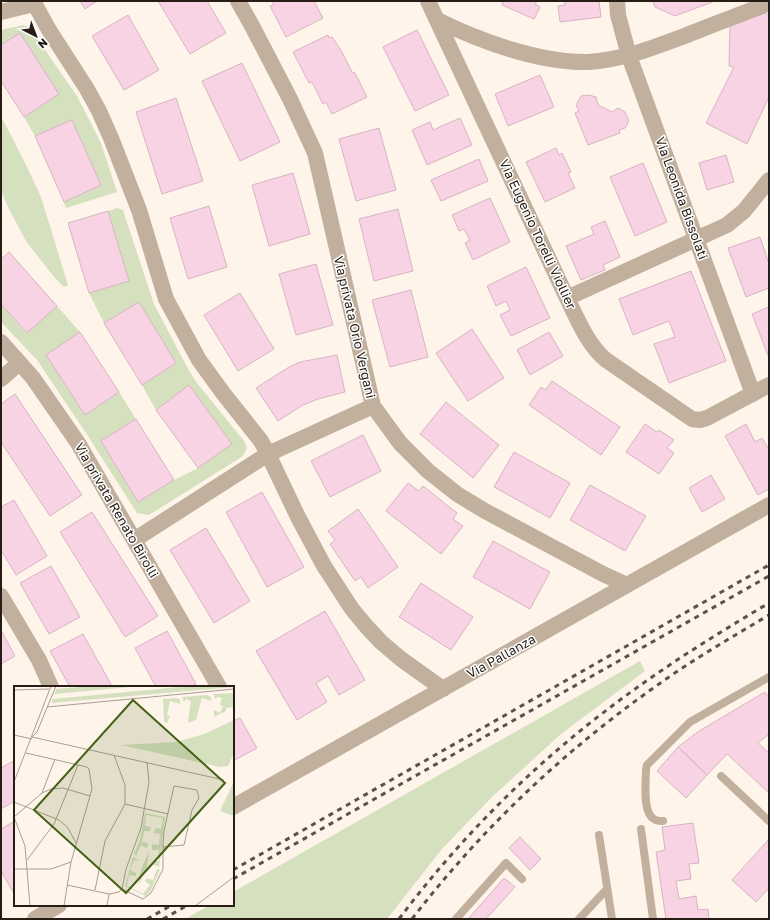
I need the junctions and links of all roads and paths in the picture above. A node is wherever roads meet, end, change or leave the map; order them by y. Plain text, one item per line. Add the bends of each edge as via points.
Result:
1 (238, 1) edge
2 (428, 1) edge
3 (617, 1) edge
4 (34, 2) edge
5 (769, 3) edge
6 (1, 12) edge
7 (437, 20) junction
8 (629, 56) junction
9 (769, 180) edge
10 (696, 239) junction
11 (567, 298) junction
12 (1, 342) edge
13 (19, 363) junction
14 (1, 379) edge
15 (769, 385) edge
16 (753, 394) junction
17 (373, 406) junction
18 (268, 454) junction
19 (769, 505) edge
20 (134, 540) junction
21 (627, 585) junction
22 (1, 596) edge
23 (769, 677) edge
24 (51, 686) edge
25 (219, 686) edge
26 (443, 689) junction
27 (721, 776) dead end
28 (234, 806) edge
29 (663, 821) dead end
30 (769, 821) edge
31 (641, 829) dead end
32 (599, 835) dead end
33 (522, 879) dead end
34 (608, 889) junction
35 (57, 906) edge
36 (35, 919) edge
37 (456, 919) edge
38 (579, 919) edge
39 (612, 919) edge
40 (653, 919) edge

1 - 17 street, Via privata Orio Vergani via 287,92 315,153
2 - 7 street, Via Eugenio Torelli Viollier
3 - 8 street, Via Leonida Bissolati via 618,16
4 - 6 street
4 - 18 street via 99,111 139,210 166,299 198,360 261,441
5 - 8 street
7 - 8 street via 467,34 540,57 588,62
7 - 11 street, Via Eugenio Torelli Viollier
8 - 10 street, Via Leonida Bissolati
9 - 10 street via 744,211 727,224
10 - 11 street
10 - 16 street, Via Leonida Bissolati
11 - 16 street, Via Eugenio Torelli Viollier via 596,352 685,416 700,420 707,418
12 - 13 street, Via privata Renato Birolli
13 - 14 street
13 - 20 street, Via privata Renato Birolli via 33,378 78,443
15 - 16 street
17 - 18 street
17 - 21 street, Via privata Orio Vergani via 400,443 428,471 457,494
18 - 20 street
18 - 26 street via 324,566 352,609 381,642
19 - 21 street, Via Pallanza
20 - 25 street, Via privata Renato Birolli
21 - 26 street, Via Pallanza
22 - 24 street via 39,660
23 - 29 lane via 690,722 647,765 646,810 655,820
26 - 28 street, Via Pallanza
27 - 30 lane
31 - 40 lane
32 - 34 lane
33 - 37 lane via 506,863
34 - 38 lane
34 - 39 lane
35 - 36 street

